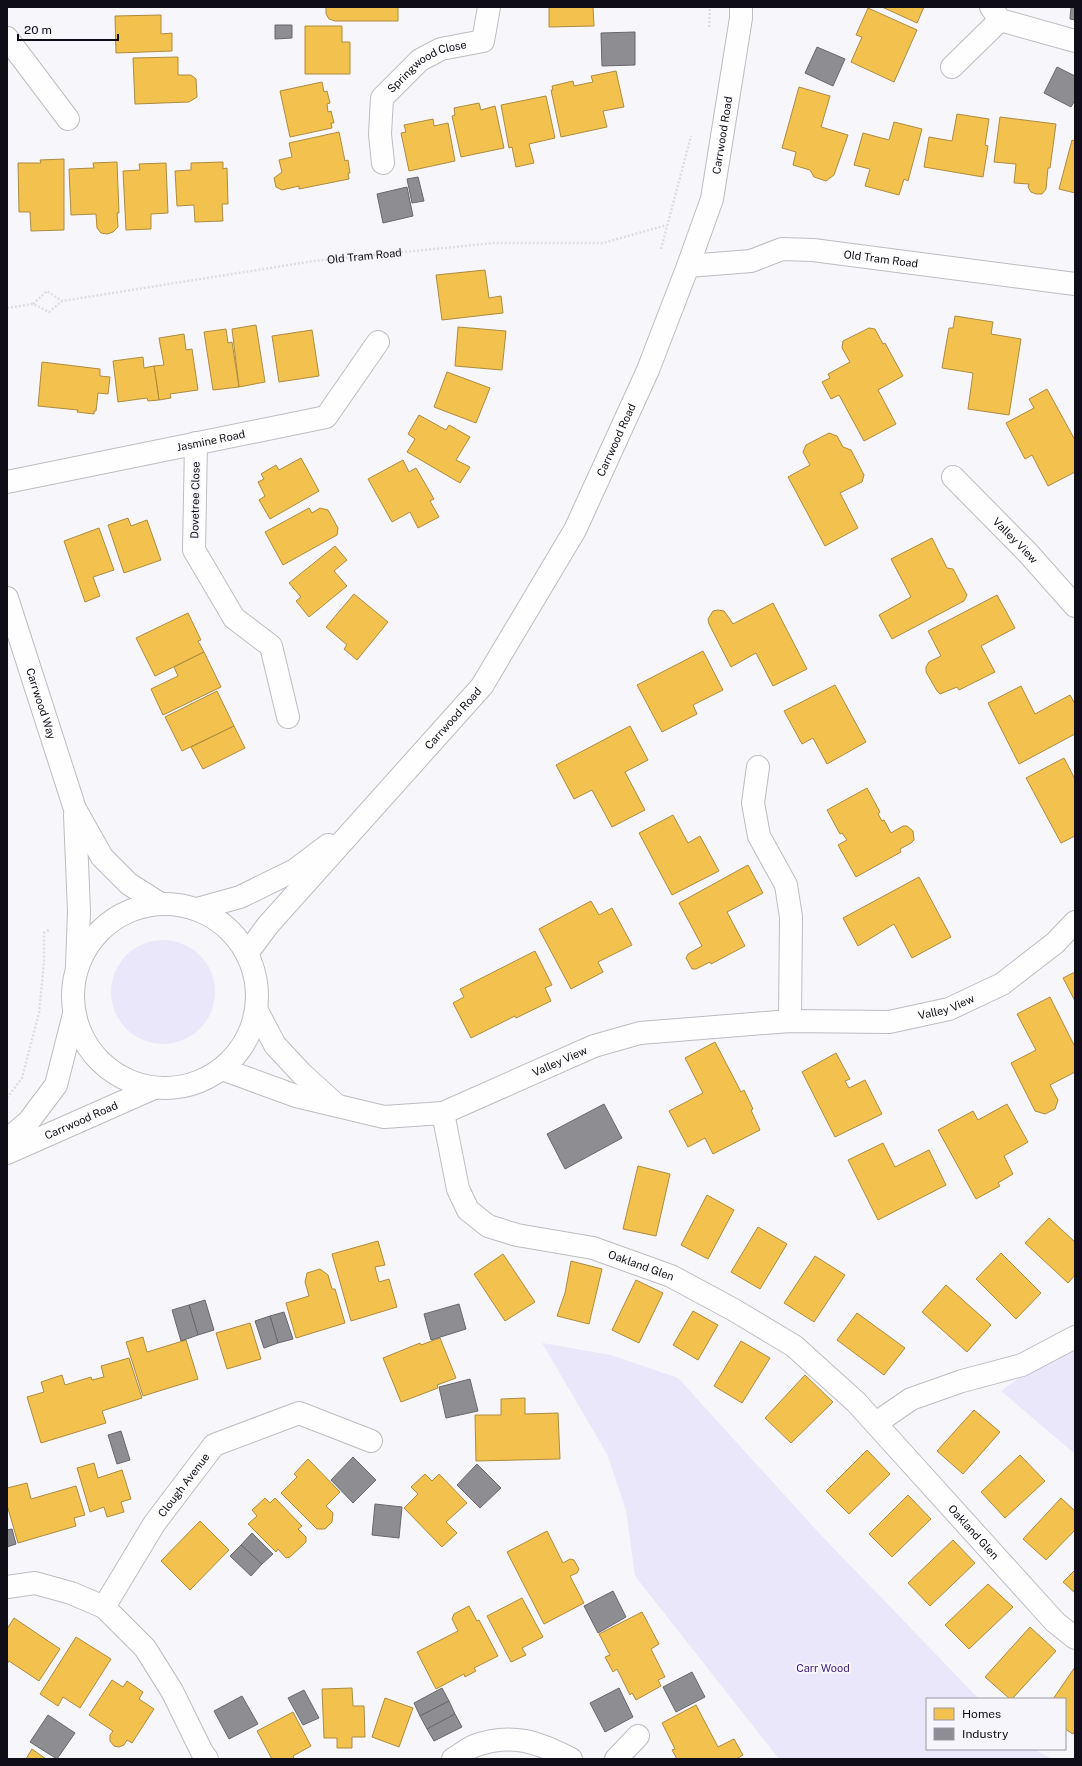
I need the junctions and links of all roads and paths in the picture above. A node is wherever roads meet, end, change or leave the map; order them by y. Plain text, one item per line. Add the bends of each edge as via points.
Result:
1 (489, 7) edge
2 (741, 7) edge
3 (995, 14) edge
4 (7, 38) edge
5 (1075, 41) edge
6 (952, 67) dead end
7 (68, 119) dead end
8 (383, 163) dead end
9 (677, 192) dead end
10 (668, 225) junction
11 (660, 252) dead end
12 (688, 266) junction
13 (1075, 284) edge
14 (62, 301) junction
15 (33, 304) junction
16 (7, 308) edge
17 (378, 342) dead end
18 (196, 443) junction
19 (953, 477) dead end
20 (7, 482) edge
21 (7, 598) edge
22 (1075, 606) edge
23 (288, 717) dead end
24 (758, 767) dead end
25 (75, 809) junction
26 (368, 816) junction
27 (160, 903) junction
28 (197, 909) junction
29 (80, 911) junction
30 (1075, 922) edge
31 (248, 952) junction
32 (77, 967) junction
33 (257, 1011) junction
34 (74, 1014) junction
35 (790, 1021) junction
36 (222, 1069) junction
37 (154, 1088) junction
38 (7, 1098) edge
39 (336, 1105) junction
40 (443, 1113) junction
41 (7, 1140) edge
42 (7, 1153) edge
43 (1075, 1337) edge
44 (876, 1423) junction
45 (371, 1442) dead end
46 (7, 1587) edge
47 (104, 1607) junction
48 (1075, 1638) edge
49 (638, 1736) dead end
50 (201, 1757) edge
51 (454, 1759) edge
52 (571, 1759) edge
53 (616, 1759) edge

1 - 8 street, Springwood Close via 483,41 441,49 420,60 382,98 380,134
2 - 12 street, Carrwood Road via 729,101 712,199
3 - 5 street
3 - 6 street
4 - 7 street
9 - 10 path
10 - 11 path
10 - 14 path, Old Tram Road via 603,244 494,243 314,261
12 - 13 street, Old Tram Road via 751,261 782,249 813,250
12 - 26 street, Carrwood Road via 648,370 576,530 482,686
14 - 15 path, Old Tram Road via 49,312
14 - 15 path via 47,291
15 - 16 path, Old Tram Road
17 - 18 street, Jasmine Road via 326,417
18 - 20 street, Jasmine Road
18 - 23 street, Dovetree Close via 194,550 234,618 271,646
19 - 22 street, Valley View via 1028,553
21 - 25 street, Carrwood Way
24 - 35 street via 753,803 759,836 786,885 791,917
25 - 27 street, Carrwood Way via 102,857 129,884
25 - 29 street, Carrwood Way
26 - 28 street, Carrwood Road via 295,870 240,897
26 - 31 street, Carrwood Road via 268,926
27 - 28 street
27 - 32 street via 131,910 100,929
28 - 31 street via 222,923
29 - 32 street, Carrwood Way
29 - 38 path via 44,933 39,1013 22,1078
30 - 35 street, Valley View via 1055,943 1002,984 949,1009 890,1022
31 - 33 street via 256,976
32 - 34 street via 72,988
33 - 36 street via 245,1043
33 - 39 street, Valley View via 275,1044 301,1073
34 - 37 street via 85,1042 101,1063 117,1075
34 - 41 street, Carrwood Road via 56,1085 29,1120
35 - 40 street, Valley View via 640,1033 594,1046
36 - 37 street via 201,1081 178,1088
36 - 39 street, Valley View via 296,1096
37 - 42 street, Carrwood Road
39 - 40 street, Valley View via 384,1117
40 - 44 street, Oakland Glen via 458,1189 468,1210 488,1226 517,1235 593,1248 671,1276 794,1346
43 - 44 street via 1022,1364 911,1399
44 - 48 street, Oakland Glen via 1055,1622
45 - 47 street, Clough Avenue via 299,1413 214,1445 154,1524
46 - 47 street via 35,1583 71,1593
47 - 50 street via 145,1648 172,1691
49 - 53 street
51 - 52 street via 474,1746 497,1740 521,1739

